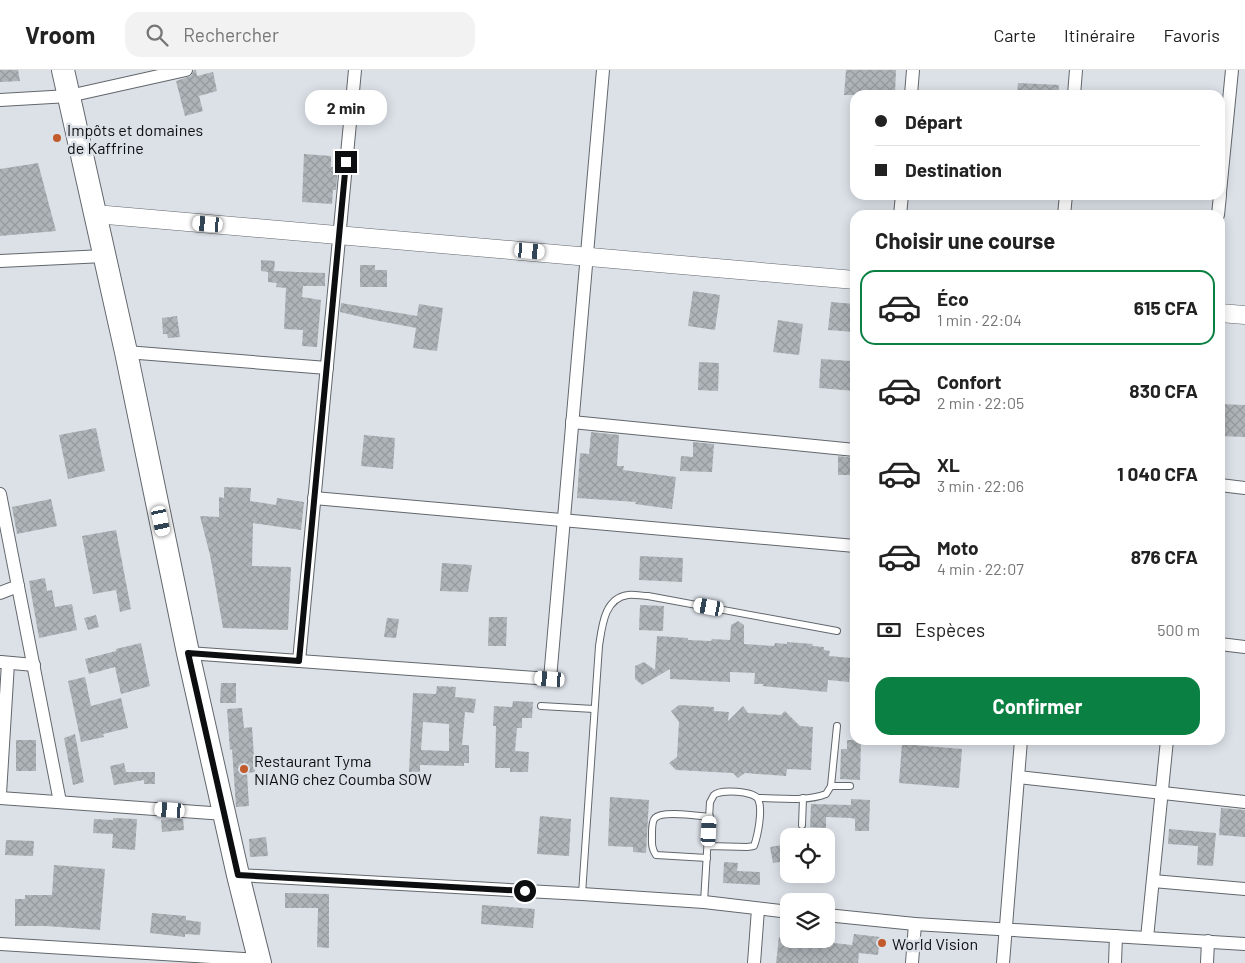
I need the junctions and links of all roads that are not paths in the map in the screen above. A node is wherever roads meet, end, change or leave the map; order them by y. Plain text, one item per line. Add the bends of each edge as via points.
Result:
1 (63, 70) edge
2 (186, 70) edge
3 (355, 70) edge
4 (603, 70) edge
5 (913, 70) edge
6 (1076, 70) edge
7 (1232, 70) edge
8 (911, 90) edge
9 (1074, 90) edge
10 (69, 96) junction
11 (0, 100) edge
12 (1225, 142) edge
13 (95, 214) junction
14 (339, 235) junction
15 (104, 256) junction
16 (587, 256) junction
17 (0, 261) edge
18 (850, 280) edge
19 (1225, 314) edge
20 (1245, 316) edge
21 (126, 352) junction
22 (327, 368) junction
23 (572, 422) junction
24 (850, 450) edge
25 (1225, 486) edge
26 (1245, 488) edge
27 (0, 494) edge
28 (314, 498) junction
29 (564, 520) junction
30 (850, 546) edge
31 (18, 586) junction
32 (0, 593) edge
33 (837, 631) dead end
34 (1225, 645) edge
35 (1245, 647) edge
36 (188, 653) junction
37 (299, 661) junction
38 (4, 662) edge
39 (34, 665) junction
40 (541, 706) dead end
41 (594, 709) junction
42 (836, 726) dead end
43 (1021, 745) edge
44 (1167, 745) edge
45 (1018, 777) junction
46 (831, 786) junction
47 (850, 786) dead end
48 (1162, 793) junction
49 (0, 794) edge
50 (0, 798) edge
51 (758, 798) junction
52 (803, 798) junction
53 (60, 802) junction
54 (1245, 802) edge
55 (224, 814) junction
56 (710, 817) junction
57 (802, 825) dead end
58 (708, 846) junction
59 (707, 858) junction
60 (238, 875) junction
61 (1153, 881) junction
62 (1245, 889) edge
63 (582, 894) junction
64 (704, 902) junction
65 (758, 909) junction
66 (780, 911) edge
67 (835, 916) edge
68 (915, 924) junction
69 (1005, 929) junction
70 (1116, 936) junction
71 (1148, 938) junction
72 (1208, 941) junction
73 (0, 944) edge
74 (1245, 944) edge
75 (260, 962) edge
76 (754, 963) edge
77 (912, 963) edge
78 (1003, 963) edge
79 (1115, 963) edge
80 (1207, 963) edge

1 - 10 highway
2 - 10 street
3 - 14 street
4 - 16 street
5 - 8 street
6 - 9 street
7 - 12 street
10 - 11 street
10 - 13 highway
13 - 14 street
13 - 15 highway
14 - 16 street
14 - 22 street
15 - 17 street
15 - 21 highway
16 - 18 street
16 - 23 street
19 - 20 street
21 - 22 street
21 - 36 highway
22 - 28 street
23 - 24 street
23 - 29 street
25 - 26 street
27 - 31 street
28 - 29 street
28 - 37 street
29 - 30 street
29 - 37 street via 550,679
31 - 32 street
31 - 39 street
33 - 41 lane via 648,596 627,595 612,603 603,618
34 - 35 street
36 - 37 street
36 - 55 highway
38 - 39 street
38 - 49 street
39 - 53 street
40 - 41 lane
41 - 63 lane
42 - 46 lane
43 - 45 street
44 - 48 street
45 - 48 street
45 - 69 street
46 - 47 lane
46 - 52 lane via 826,794
48 - 54 street
48 - 61 street
50 - 53 street
51 - 52 lane
51 - 56 lane via 751,793 721,792 710,802
51 - 58 lane via 758,836 754,846
52 - 57 lane
53 - 55 street
55 - 60 highway
56 - 58 lane
56 - 59 lane via 662,814 653,822 652,850 656,856
58 - 59 lane
59 - 64 lane
60 - 63 street
60 - 75 highway
61 - 62 street
61 - 71 street
63 - 64 street
64 - 65 street
65 - 66 street
65 - 76 street
67 - 68 street
68 - 69 street
68 - 77 street
69 - 70 street
69 - 78 street
70 - 71 street
70 - 79 street
71 - 72 street
72 - 74 street
72 - 80 street
73 - 75 street

